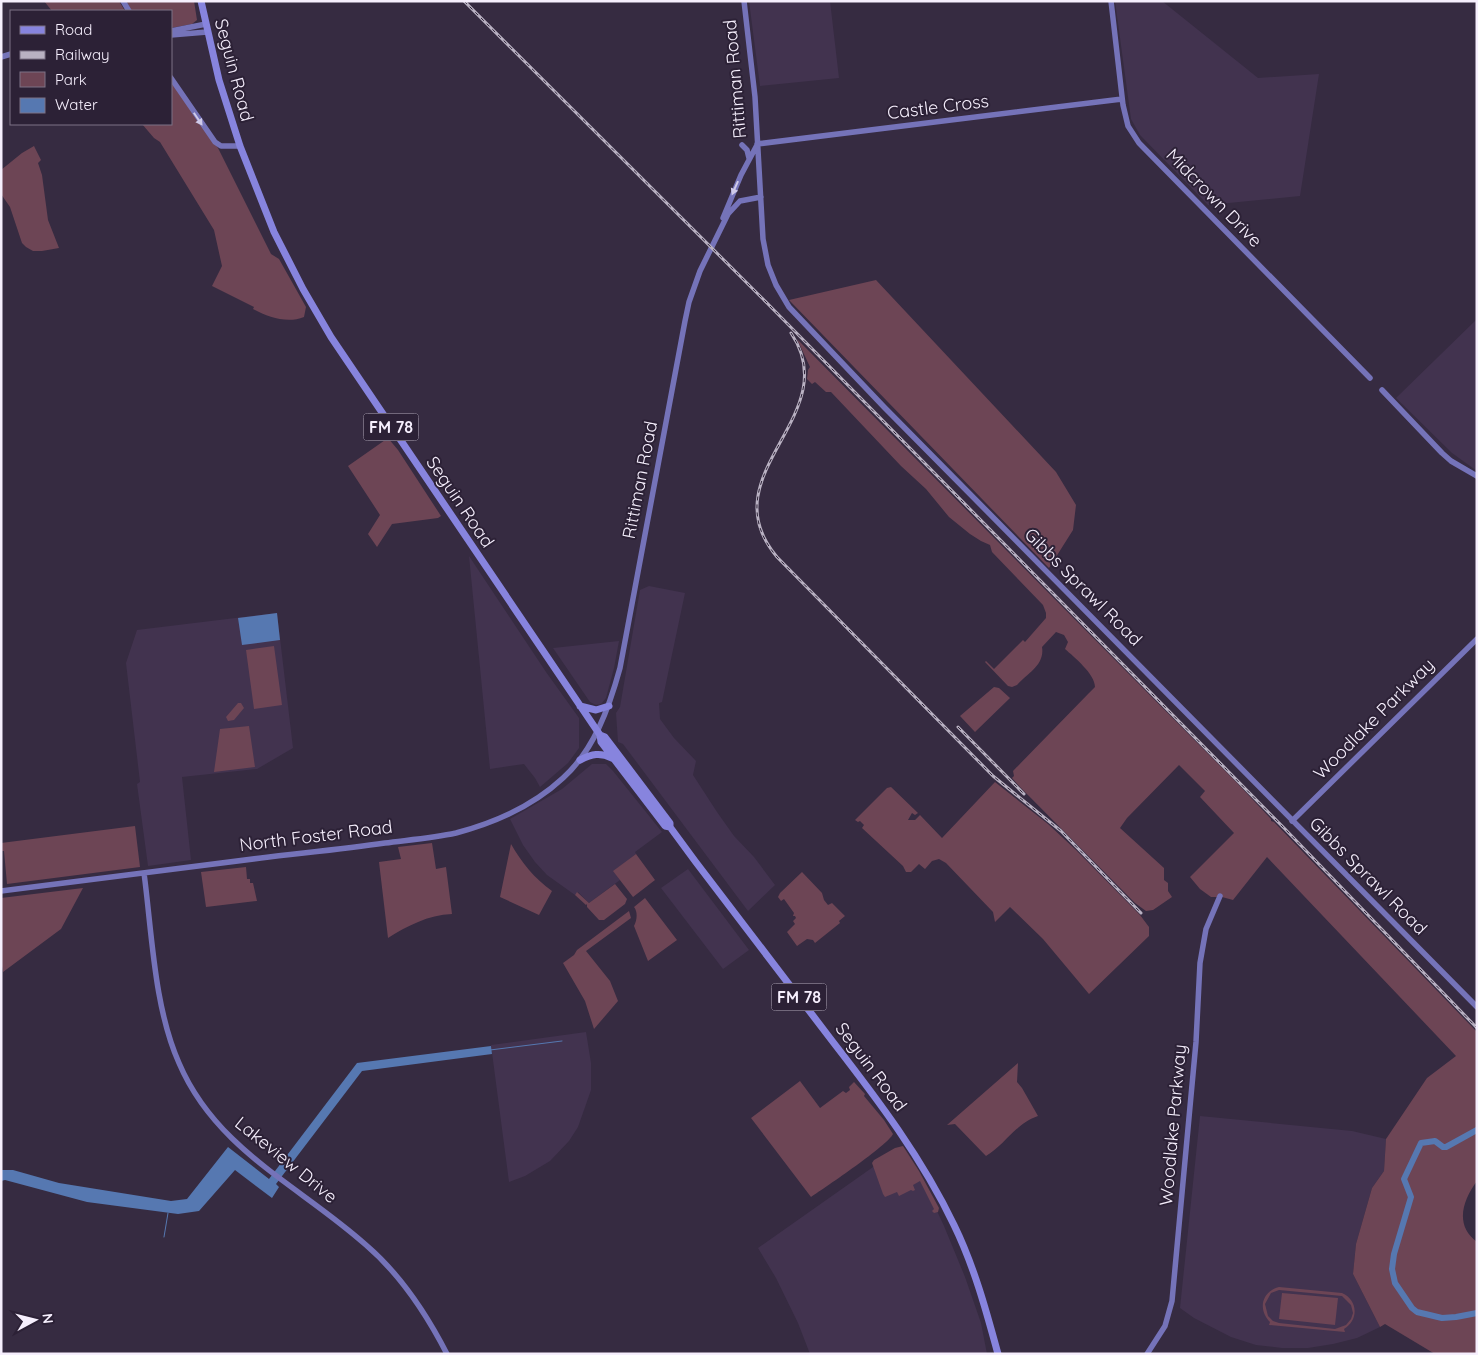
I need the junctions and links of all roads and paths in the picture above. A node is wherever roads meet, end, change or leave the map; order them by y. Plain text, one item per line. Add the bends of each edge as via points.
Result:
1 (201, 1) edge
2 (744, 1) edge
3 (1111, 1) edge
4 (207, 28) junction
5 (172, 33) edge
6 (172, 79) edge
7 (1122, 99) junction
8 (757, 144) junction
9 (240, 146) junction
10 (742, 146) dead end
11 (750, 158) junction
12 (761, 197) junction
13 (717, 236) junction
14 (1370, 378) dead end
15 (1382, 390) dead end
16 (1477, 476) edge
17 (1477, 639) edge
18 (580, 705) junction
19 (608, 706) junction
20 (599, 733) junction
21 (614, 759) junction
22 (580, 760) junction
23 (1292, 821) junction
24 (670, 827) junction
25 (144, 873) junction
26 (1, 891) edge
27 (1220, 896) dead end
28 (1477, 1007) edge
29 (447, 1354) edge
30 (998, 1354) edge
31 (1147, 1354) edge

1 - 4 main road, Seguin Road / FM 78
2 - 8 main road, Rittiman Road
3 - 7 main road, Midcrown Drive
4 - 5 main road
4 - 9 main road, Seguin Road / FM 78 via 220,85
6 -> 9 main road, Seguin Road via 214,142 221,146
7 - 8 main road, Castle Cross
7 - 14 main road, Midcrown Drive via 1128,126 1139,142
8 - 11 main road, Rittiman Road
8 - 12 main road, Gibbs Sprawl Road
9 - 18 main road, Seguin Road / FM 78 via 274,232 318,317
10 - 11 main road
11 -> 13 main road, Rittiman Road via 729,201
12 - 13 main road, Rittiman Road via 745,199 735,205
12 - 23 main road, Gibbs Sprawl Road via 768,265 781,295 798,318
13 - 19 main road, Rittiman Road via 697,279 685,321 622,659
15 - 16 main road via 1442,453
17 - 23 main road, Woodlake Parkway
18 - 19 main road via 596,710
18 - 20 main road, Seguin Road / FM 78
19 - 20 main road, Rittiman Road
20 - 21 main road, Seguin Road / FM 78 via 601,742
20 - 22 main road, North Foster Road
20 - 24 main road, Seguin Road / FM 78
21 - 22 main road via 601,753
21 - 24 main road, Seguin Road / FM 78 via 665,826
22 - 25 main road, North Foster Road via 562,779 529,802 503,817 456,833
23 - 28 main road, Gibbs Sprawl Road
24 - 30 main road, Seguin Road / FM 78 via 868,1088 921,1164 964,1247 981,1292
25 - 26 main road, North Foster Road
25 - 29 main road, Lakeview Drive via 162,1009 179,1064 198,1100 243,1150 340,1223 385,1263 422,1310
27 - 31 main road, Woodlake Parkway via 1206,928 1200,963 1196,1042 1172,1300 1164,1326

